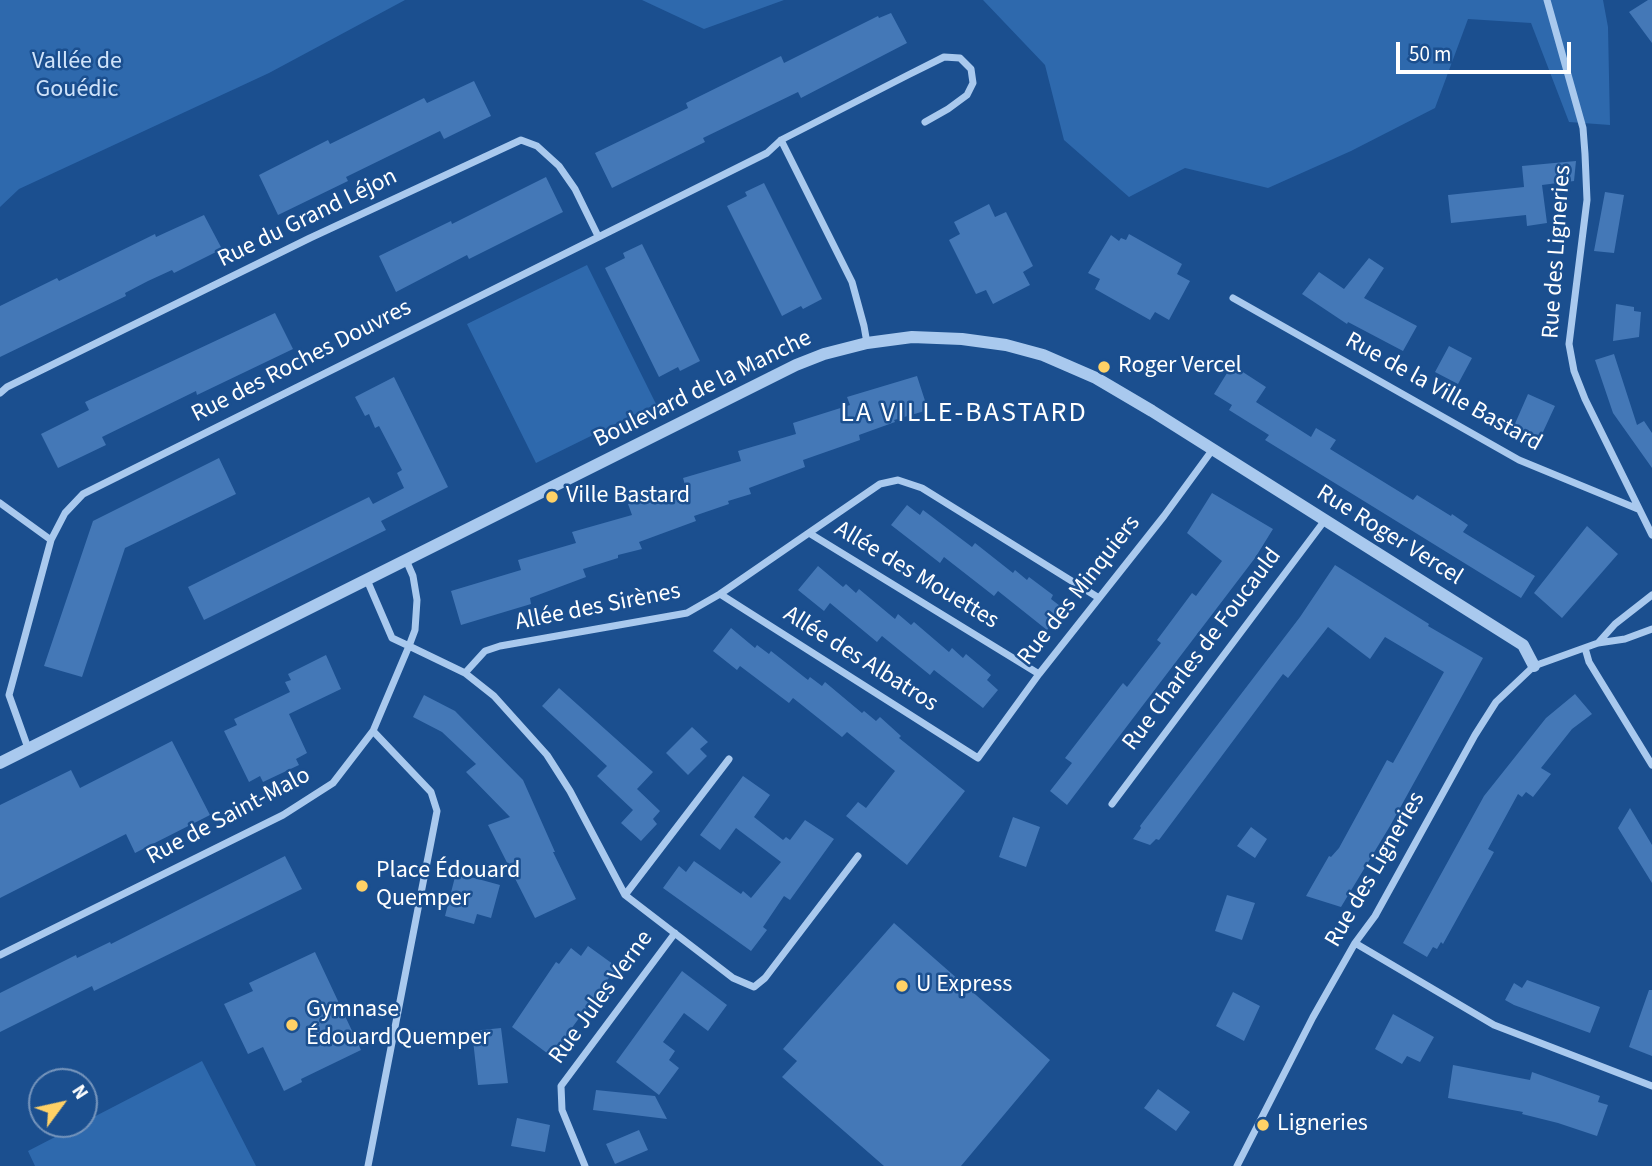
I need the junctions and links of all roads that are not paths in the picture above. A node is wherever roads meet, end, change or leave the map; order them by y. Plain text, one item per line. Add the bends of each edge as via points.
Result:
1 (1547, 0) edge
2 (925, 122) dead end
3 (781, 140) junction
4 (598, 236) junction
5 (1233, 298) dead end
6 (867, 343) junction
7 (0, 393) edge
8 (1213, 449) junction
9 (0, 503) edge
10 (1639, 509) junction
11 (1325, 520) junction
12 (809, 533) junction
13 (1652, 535) edge
14 (51, 540) junction
15 (406, 560) junction
16 (367, 580) junction
17 (720, 594) junction
18 (1652, 595) edge
19 (1099, 598) junction
20 (1652, 629) edge
21 (1598, 643) junction
22 (409, 646) junction
23 (1585, 648) junction
24 (1534, 666) junction
25 (466, 673) junction
26 (1039, 674) junction
27 (373, 732) junction
28 (28, 748) junction
29 (978, 758) joint
30 (729, 759) dead end
31 (0, 763) edge
32 (1652, 765) edge
33 (1112, 804) dead end
34 (858, 856) dead end
35 (625, 895) junction
36 (675, 933) junction
37 (1355, 943) junction
38 (0, 955) edge
39 (1652, 1086) edge
40 (368, 1166) edge
41 (585, 1166) edge
42 (1237, 1166) edge

1 - 10 street, Rue des Ligneries via 1583,128 1585,154 1587,200 1569,344 1585,399
2 - 3 street, Rue des Roches Douvres via 967,95 974,83 971,69 960,58 944,57
3 - 4 street, Rue des Roches Douvres via 767,153
3 - 6 street via 852,282
4 - 7 street, Rue du Grand Léjon via 559,166 537,146 520,140 310,238
4 - 14 street, Rue des Roches Douvres via 83,494 65,513
5 - 10 street, Rue de la Ville Bastard via 1520,460
6 - 8 street, Boulevard de la Manche via 912,337 962,339 1043,355 1096,378
6 - 15 street, Boulevard de la Manche via 796,365
8 - 11 street, Rue Roger Vercel
8 - 19 street, Rue des Minquiers
9 - 14 street
10 - 13 street, Rue des Ligneries
11 - 24 street, Rue Roger Vercel via 1523,645
11 - 33 street, Rue Charles de Foucauld
12 - 17 street, Allée des Sirènes
12 - 19 street, Allée des Sirènes via 880,484 898,480 922,488
12 - 26 street, Allée des Mouettes
14 - 28 street, Rue des Roches Douvres via 9,695
15 - 16 street, Boulevard de la Manche
15 - 22 street, Rue de Saint-Malo via 417,600
16 - 22 street via 392,638
16 - 28 street, Boulevard de la Manche
17 - 25 street, Allée des Sirènes via 687,613 485,651
17 - 29 street, Allée des Albatros
18 - 21 street, Rue des Ligneries
19 - 26 street, Rue des Minquiers
20 - 21 street, Rue des Ligneries
21 - 23 street, Rue des Ligneries
22 - 25 street
22 - 27 street, Rue de Saint-Malo
23 - 24 street, Rue des Ligneries
23 - 32 street
24 - 37 street, Rue des Ligneries via 1496,702 1375,916
25 - 35 street via 494,696 547,755
26 - 29 street, Rue des Minquiers
27 - 38 street, Rue de Saint-Malo via 333,783 283,815
27 - 40 street via 431,792 436,811
28 - 31 street, Boulevard de la Manche
30 - 35 street
34 - 36 street via 754,987 733,978
35 - 36 street
36 - 41 street, Rue Jules Verne via 561,1086 562,1110
37 - 39 street via 1494,1025
37 - 42 street, Rue des Ligneries

